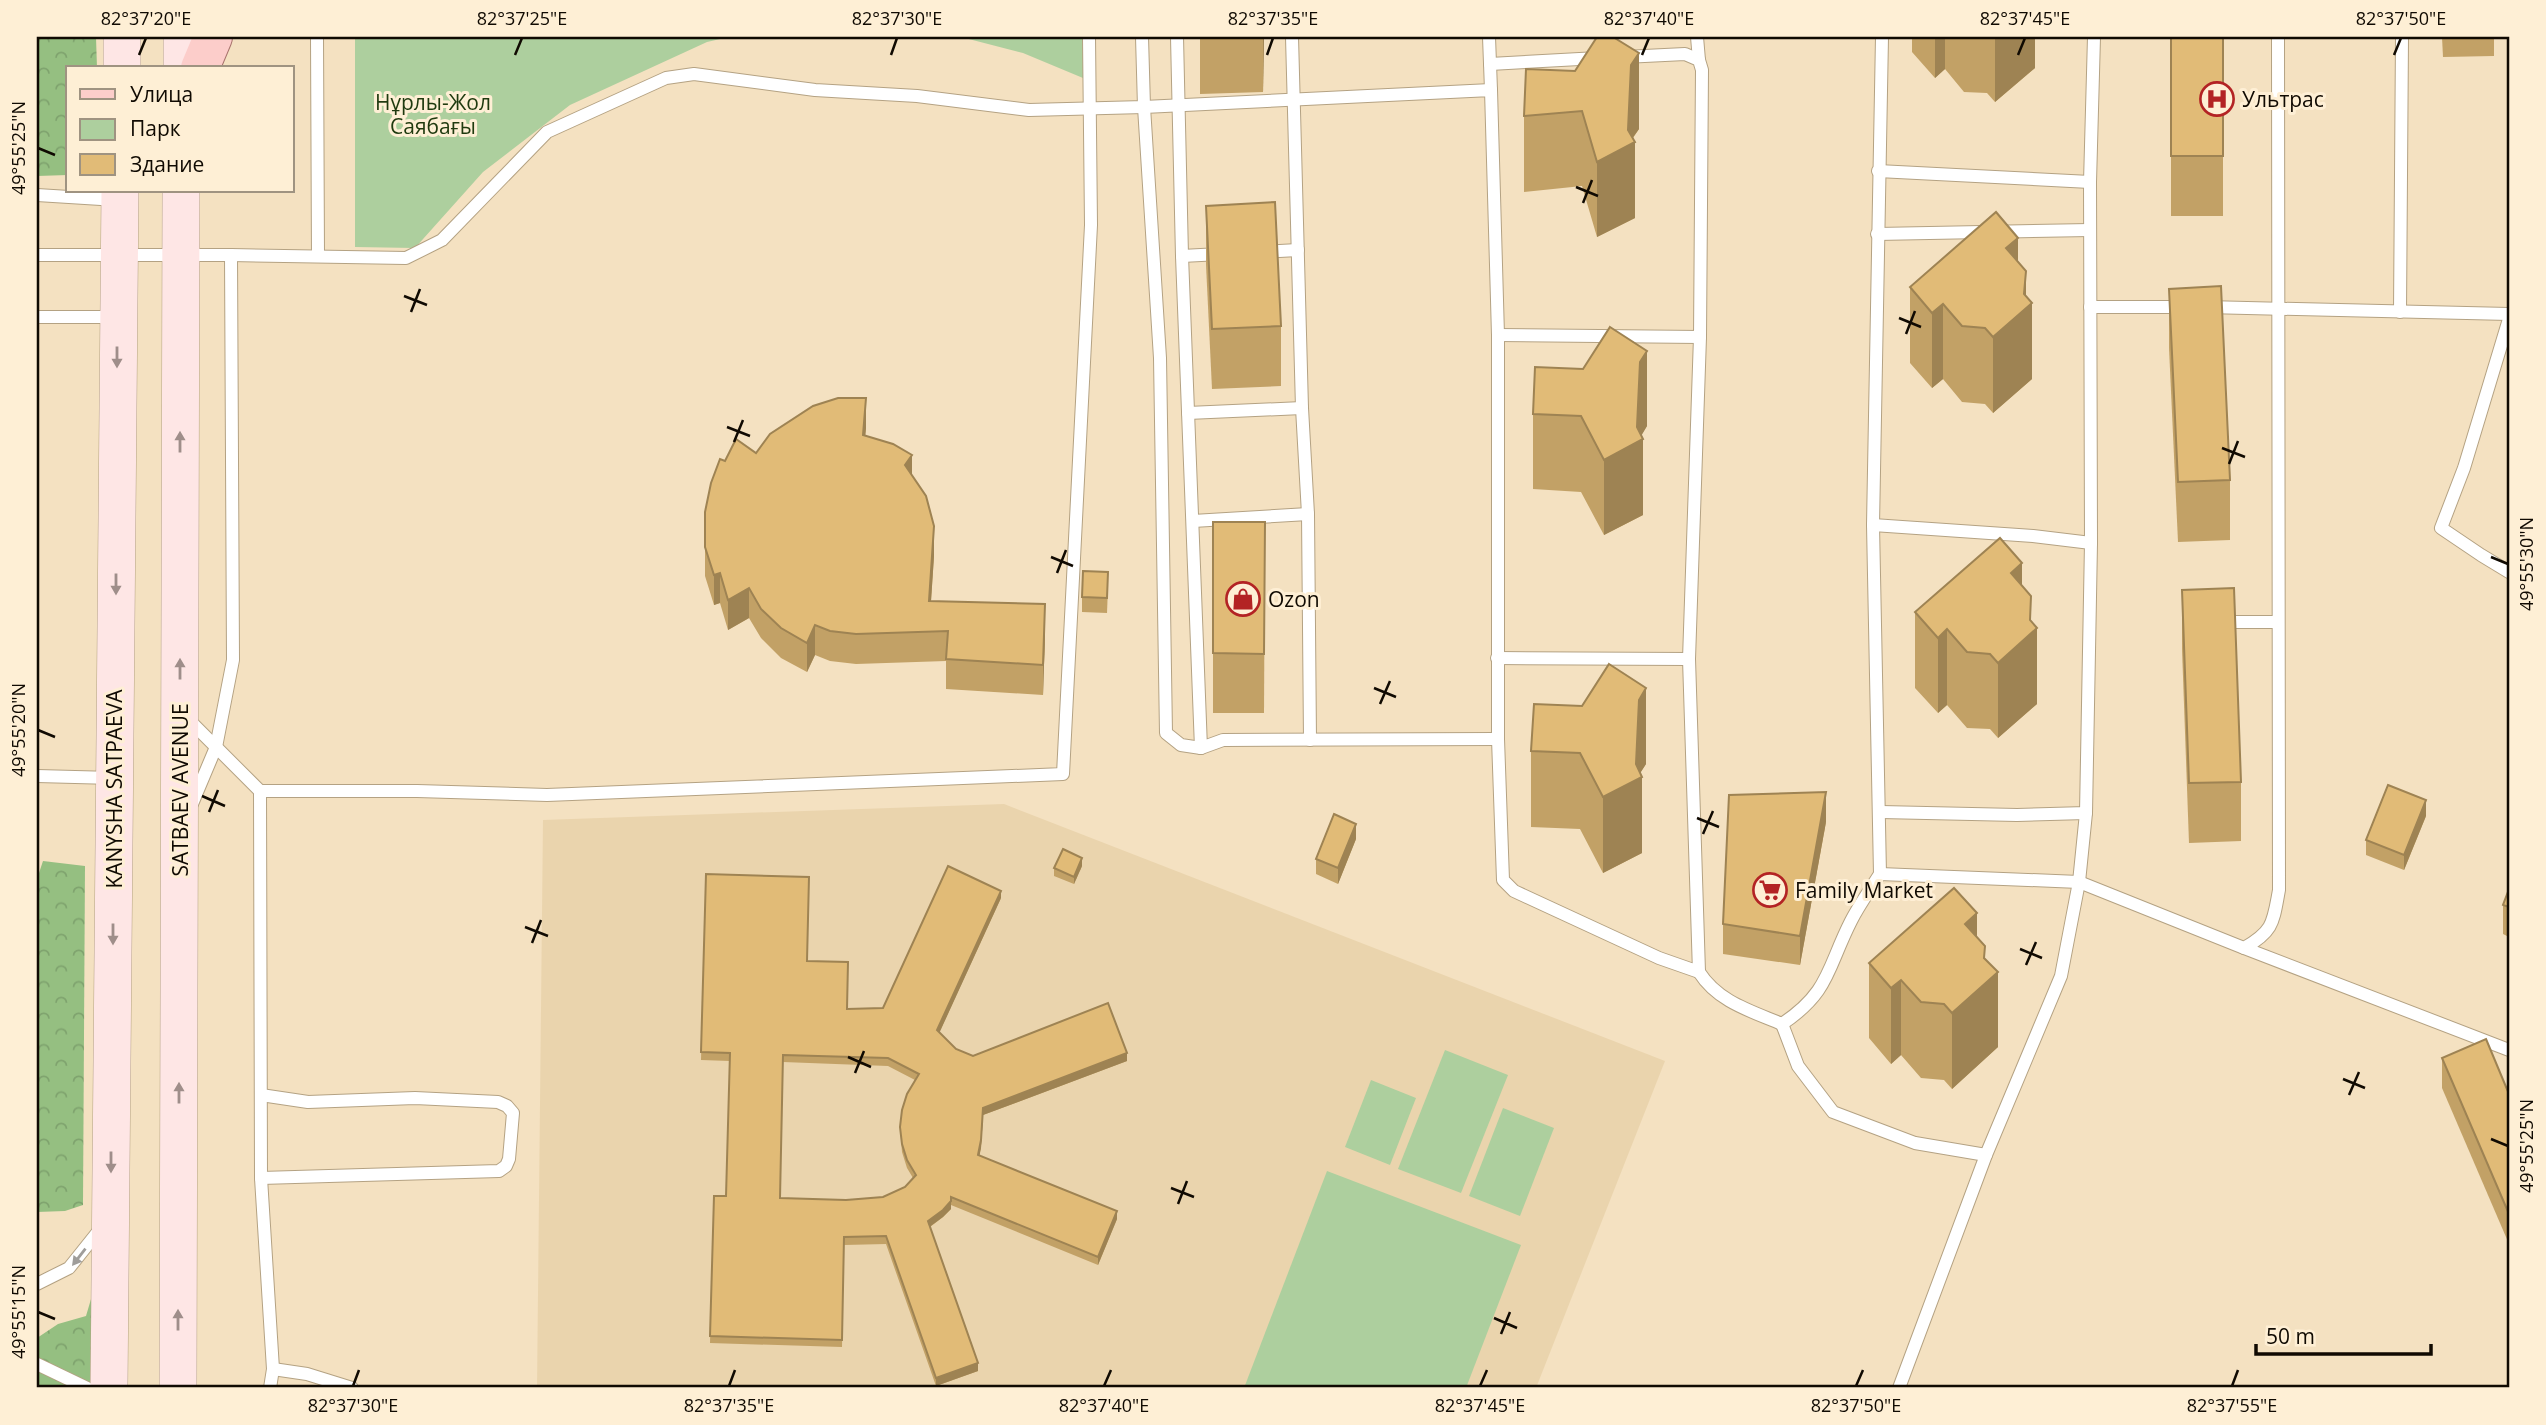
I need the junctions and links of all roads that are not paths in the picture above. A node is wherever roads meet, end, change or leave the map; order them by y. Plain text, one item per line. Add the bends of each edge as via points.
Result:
1 (122, 37) edge
2 (182, 37) edge
3 (213, 37) edge
4 (317, 37) edge
5 (1089, 37) edge
6 (1142, 37) edge
7 (1177, 37) edge
8 (1292, 37) edge
9 (1489, 37) edge
10 (1698, 37) edge
11 (1882, 37) edge
12 (2094, 37) edge
13 (2278, 37) edge
14 (2402, 37) edge
15 (1699, 60) junction
16 (1490, 64) junction
17 (122, 66) edge
18 (182, 66) edge
19 (201, 66) edge
20 (1491, 90) junction
21 (1294, 98) junction
22 (1179, 104) junction
23 (1144, 107) junction
24 (1089, 108) junction
25 (1878, 171) junction
26 (2090, 182) junction
27 (181, 192) edge
28 (37, 195) edge
29 (119, 195) edge
30 (2090, 230) junction
31 (1877, 234) junction
32 (1298, 250) junction
33 (181, 254) junction
34 (37, 255) edge
35 (118, 255) junction
36 (230, 255) junction
37 (317, 256) junction
38 (1182, 256) junction
39 (2090, 307) junction
40 (2277, 309) junction
41 (2400, 312) junction
42 (2509, 316) edge
43 (37, 317) edge
44 (118, 317) junction
45 (1498, 335) junction
46 (1700, 337) junction
47 (1302, 408) junction
48 (1188, 413) junction
49 (1308, 514) junction
50 (1193, 521) junction
51 (1873, 525) junction
52 (2091, 543) junction
53 (2509, 572) edge
54 (2201, 622) edge
55 (2278, 622) junction
56 (1497, 659) junction
57 (1689, 659) junction
58 (180, 711) junction
59 (1498, 739) junction
60 (1310, 740) junction
61 (216, 747) junction
62 (1201, 748) junction
63 (37, 776) edge
64 (114, 778) junction
65 (260, 792) junction
66 (1881, 812) junction
67 (2086, 813) junction
68 (180, 833) junction
69 (1880, 874) junction
70 (2080, 882) junction
71 (2244, 948) junction
72 (1699, 972) junction
73 (1782, 1024) junction
74 (2509, 1050) edge
75 (261, 1095) junction
76 (1986, 1155) junction
77 (261, 1178) junction
78 (110, 1217) junction
79 (37, 1284) edge
80 (37, 1364) edge
81 (273, 1369) junction
82 (87, 1388) edge
83 (109, 1388) edge
84 (178, 1388) edge
85 (270, 1388) edge
86 (352, 1388) edge
87 (1899, 1388) edge

1 - 17 main road
2 - 18 main road
3 - 19 main road
4 - 37 lane
5 - 24 lane
6 - 23 lane
7 - 22 lane
8 - 21 lane
9 - 16 lane
10 - 15 lane
11 - 25 lane
12 - 26 lane
13 - 40 lane
14 - 41 lane
15 - 16 lane via 1685,54
15 - 46 lane
16 - 20 lane
20 - 21 lane
20 - 45 lane
21 - 22 lane
21 - 32 lane
22 - 23 lane
22 - 38 lane
23 - 24 lane
23 - 62 lane via 1160,358 1166,733 1181,745
24 - 37 lane via 1029,110 694,74 666,78 547,132 442,240 406,258
24 - 65 lane via 1091,225 1063,774 547,795
25 - 26 lane
25 - 31 lane
26 - 30 lane
27 - 33 main road, SATBAEV AVENUE
28 - 29 lane
29 - 35 main road, KANYSHA SATPAEVA
30 - 31 lane
30 - 39 lane
31 - 51 lane
32 - 38 lane
32 - 47 lane
33 - 35 lane
33 - 36 lane
58 -> 33 main road, SATBAEV AVENUE
34 - 35 lane
35 - 44 main road, KANYSHA SATPAEVA
36 - 37 lane
36 - 61 lane via 233,660
38 - 48 lane
39 - 40 lane
39 - 52 lane
40 - 41 lane
40 - 55 lane
41 - 42 lane
42 - 53 lane via 2464,468 2441,528
43 - 44 lane
44 -> 64 main road, KANYSHA SATPAEVA
45 - 46 lane
45 - 56 lane
46 - 57 lane
47 - 48 lane
47 - 49 lane
48 - 50 lane
49 - 50 lane
49 - 60 lane
50 - 62 lane
51 - 52 lane
51 - 66 lane
52 - 67 lane
54 - 55 lane
55 - 71 lane via 2279,890 2274,918 2264,937
56 - 57 lane
56 - 59 lane
57 - 72 lane
58 - 61 lane
58 - 68 main road, SATBAEV AVENUE
59 - 60 lane
59 - 72 lane via 1503,880 1514,891
60 - 62 lane via 1223,740
61 - 65 lane
61 - 68 lane
63 - 64 lane
64 -> 78 main road, KANYSHA SATPAEVA
65 - 75 lane
66 - 67 lane
66 - 69 lane
67 - 70 lane
84 -> 68 main road, SATBAEV AVENUE
69 - 70 lane
69 - 73 lane via 1851,921 1829,977 1804,1010
70 - 71 lane
70 - 76 lane via 2061,976
71 - 74 lane
72 - 73 lane via 1707,985 1729,1002
73 - 76 lane via 1798,1066 1833,1112 1915,1143
75 - 77 lane
75 - 77 lane via 308,1102 415,1098 499,1102 513,1113 509,1159 499,1171
76 - 87 lane
77 - 81 lane
78 -> 79 lane via 69,1268
78 - 83 main road, KANYSHA SATPAEVA
80 - 82 lane
81 - 85 lane
81 - 86 lane

